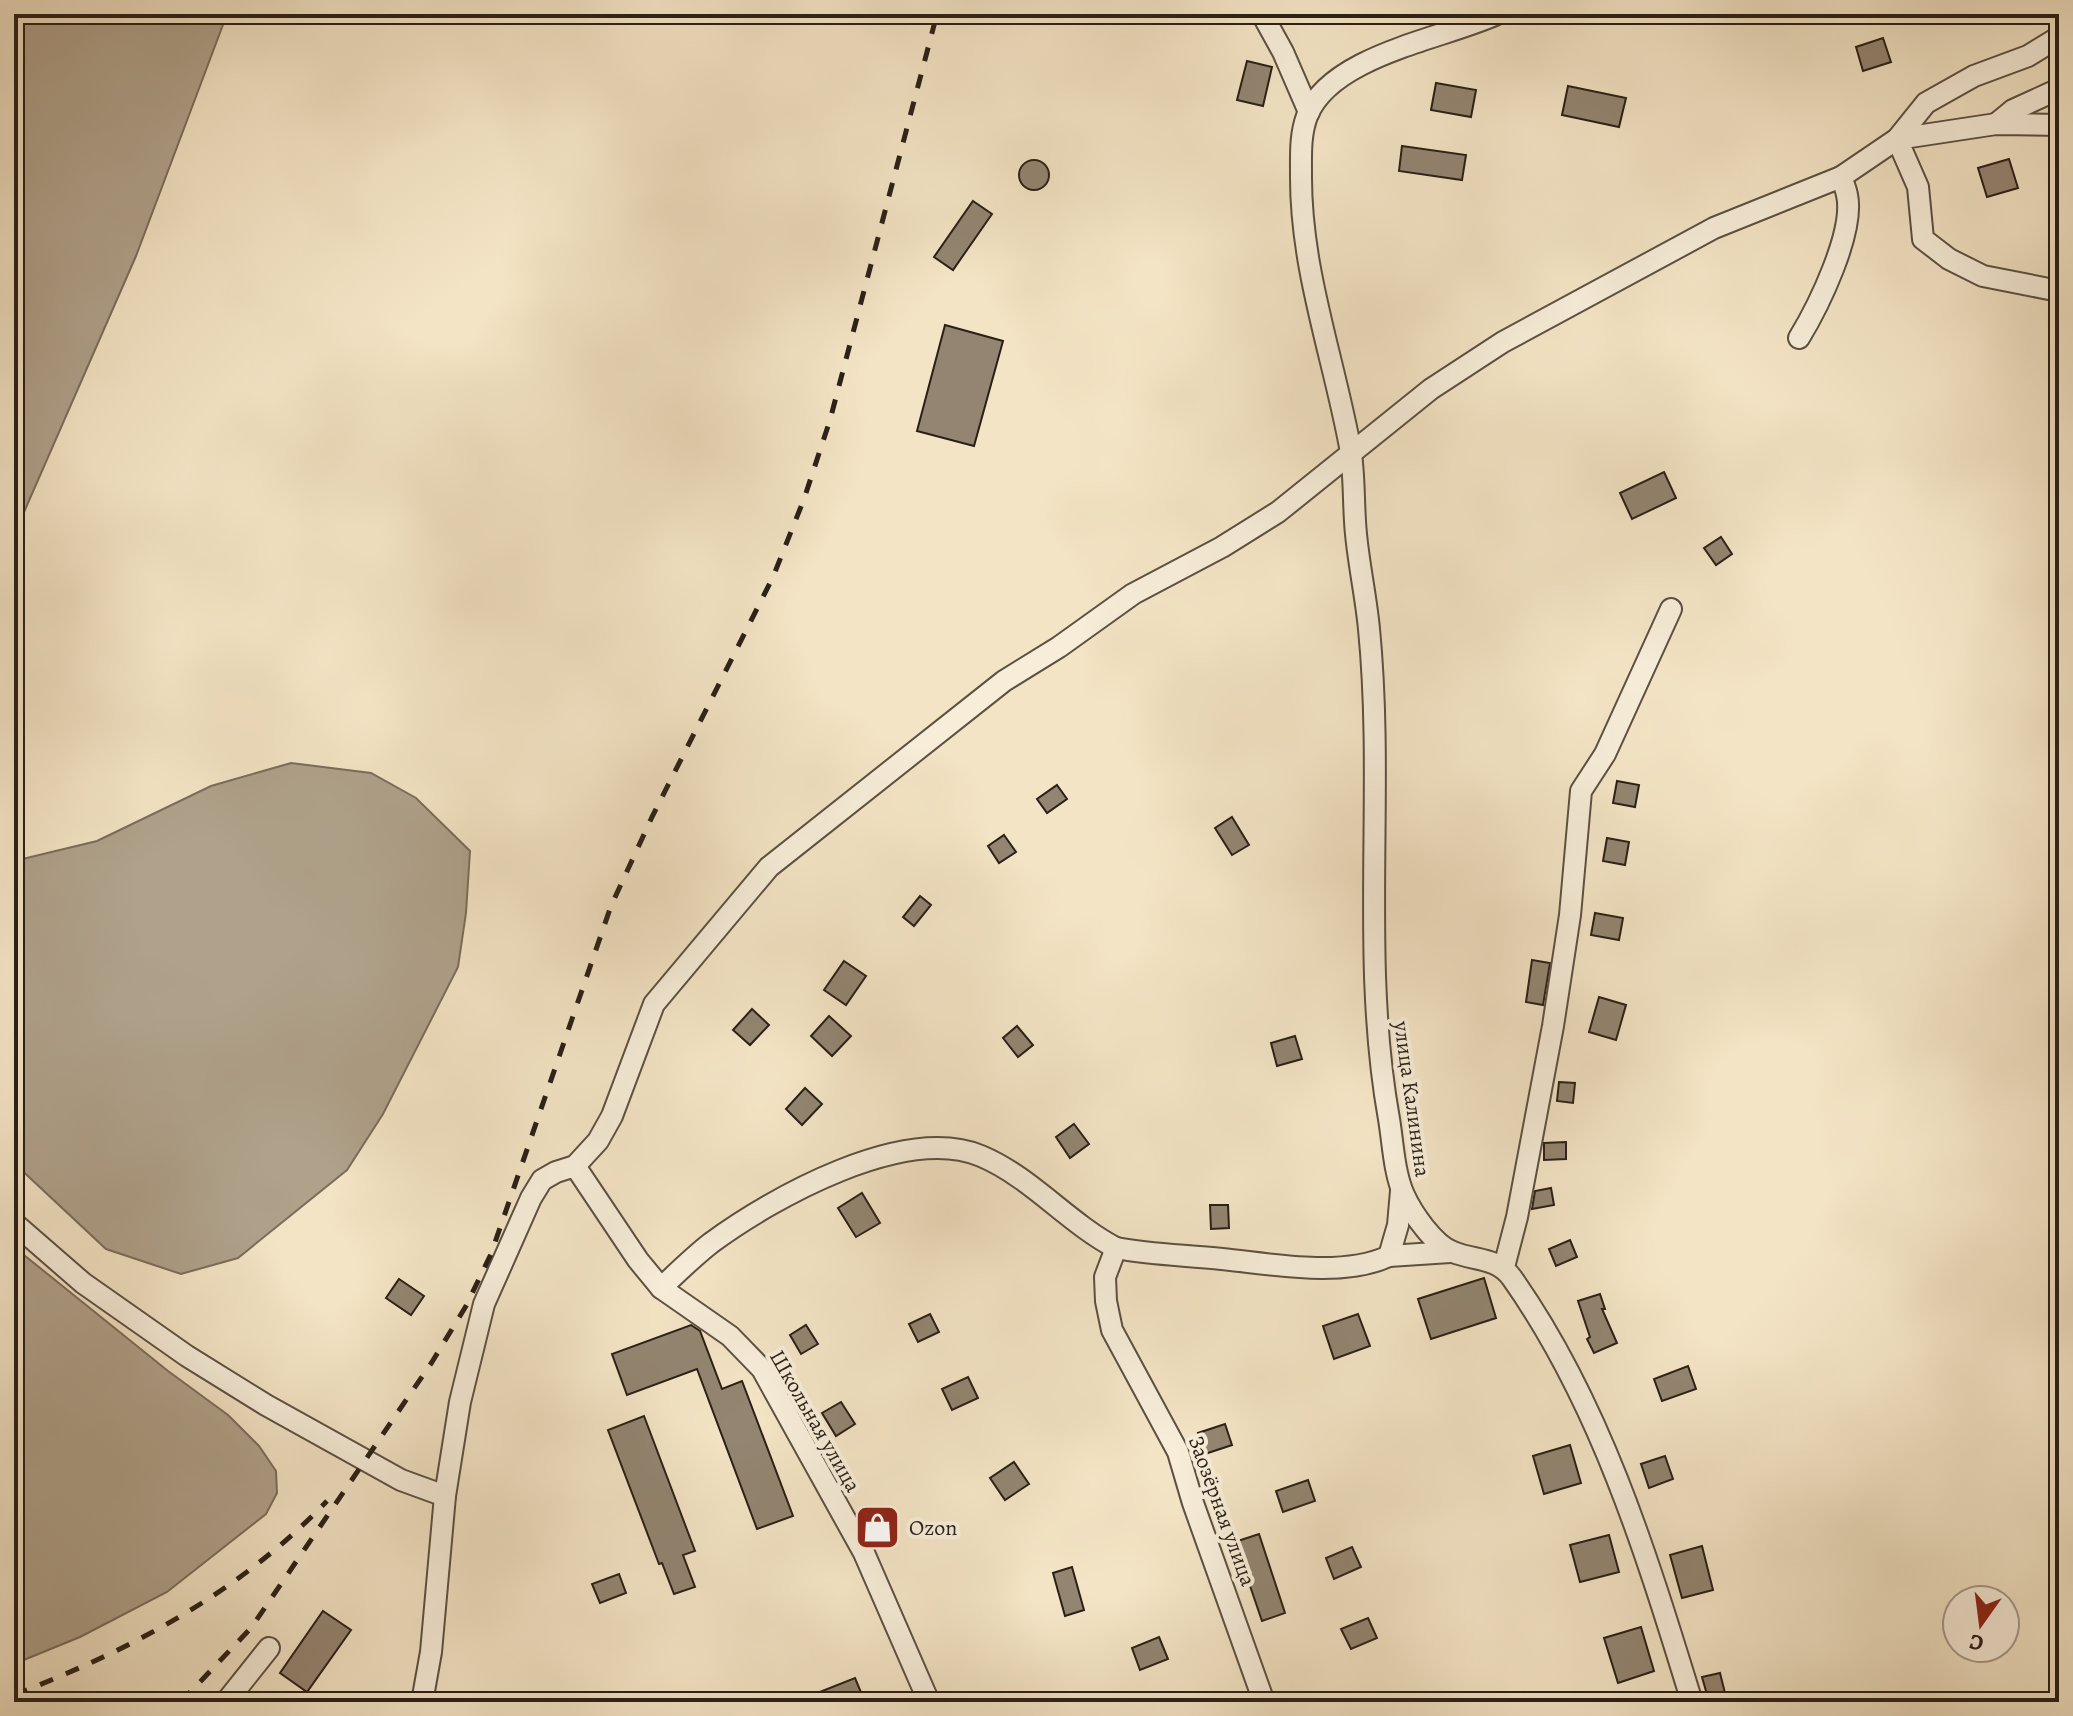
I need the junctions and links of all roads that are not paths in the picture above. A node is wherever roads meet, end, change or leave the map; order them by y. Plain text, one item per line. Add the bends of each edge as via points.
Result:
1 (1262, 14) edge
2 (1497, 14) edge
3 (2059, 37) edge
4 (2059, 89) edge
5 (1309, 112) junction
6 (1996, 124) junction
7 (2059, 125) edge
8 (1897, 139) junction
9 (1841, 177) junction
10 (2059, 291) edge
11 (1799, 338) dead end
12 (1351, 452) junction
13 (1671, 609) dead end
14 (575, 1166) junction
15 (1401, 1191) junction
16 (14, 1223) edge
17 (1116, 1248) junction
18 (1450, 1252) junction
19 (1389, 1256) junction
20 (1504, 1267) junction
21 (661, 1288) junction
22 (445, 1496) junction
23 (269, 1648) dead end
24 (226, 1702) edge
25 (422, 1702) edge
26 (929, 1702) edge
27 (1264, 1702) edge
28 (1692, 1702) edge

1 - 5 street
2 - 5 street via 1378,56 1329,86
3 - 8 street via 1926,103
4 - 6 street
5 - 12 street, улица Калинина via 1301,140 1300,204 1311,284
6 - 7 street
6 - 8 street
8 - 9 street
8 - 10 street via 1918,187 1923,239 1983,276
9 - 11 street via 1848,212 1843,237 1819,305
9 - 12 street via 1714,228 1503,342 1431,389
12 - 14 street via 1278,512 1133,594 1004,681 769,867 654,1004 612,1116
12 - 15 street, улица Калинина via 1370,643 1375,1001 1380,1070
13 - 20 street via 1605,754 1581,791 1553,1026
14 - 21 street, Школьная улица
14 - 22 street via 542,1180 484,1304 460,1402
15 - 18 street, улица Калинина via 1419,1222
15 - 19 street
16 - 22 street via 83,1283 187,1356 389,1473
17 - 19 street via 1276,1265 1351,1267
17 - 21 street via 1001,1166 955,1148 928,1149 887,1155 807,1183 710,1244
17 - 27 street, Заозёрная улица via 1105,1277 1112,1330 1178,1452
18 - 19 street
18 - 20 street
20 - 28 street via 1586,1407 1645,1551
21 - 26 street, Школьная улица via 730,1336 762,1369 864,1553
22 - 25 street
23 - 24 street

